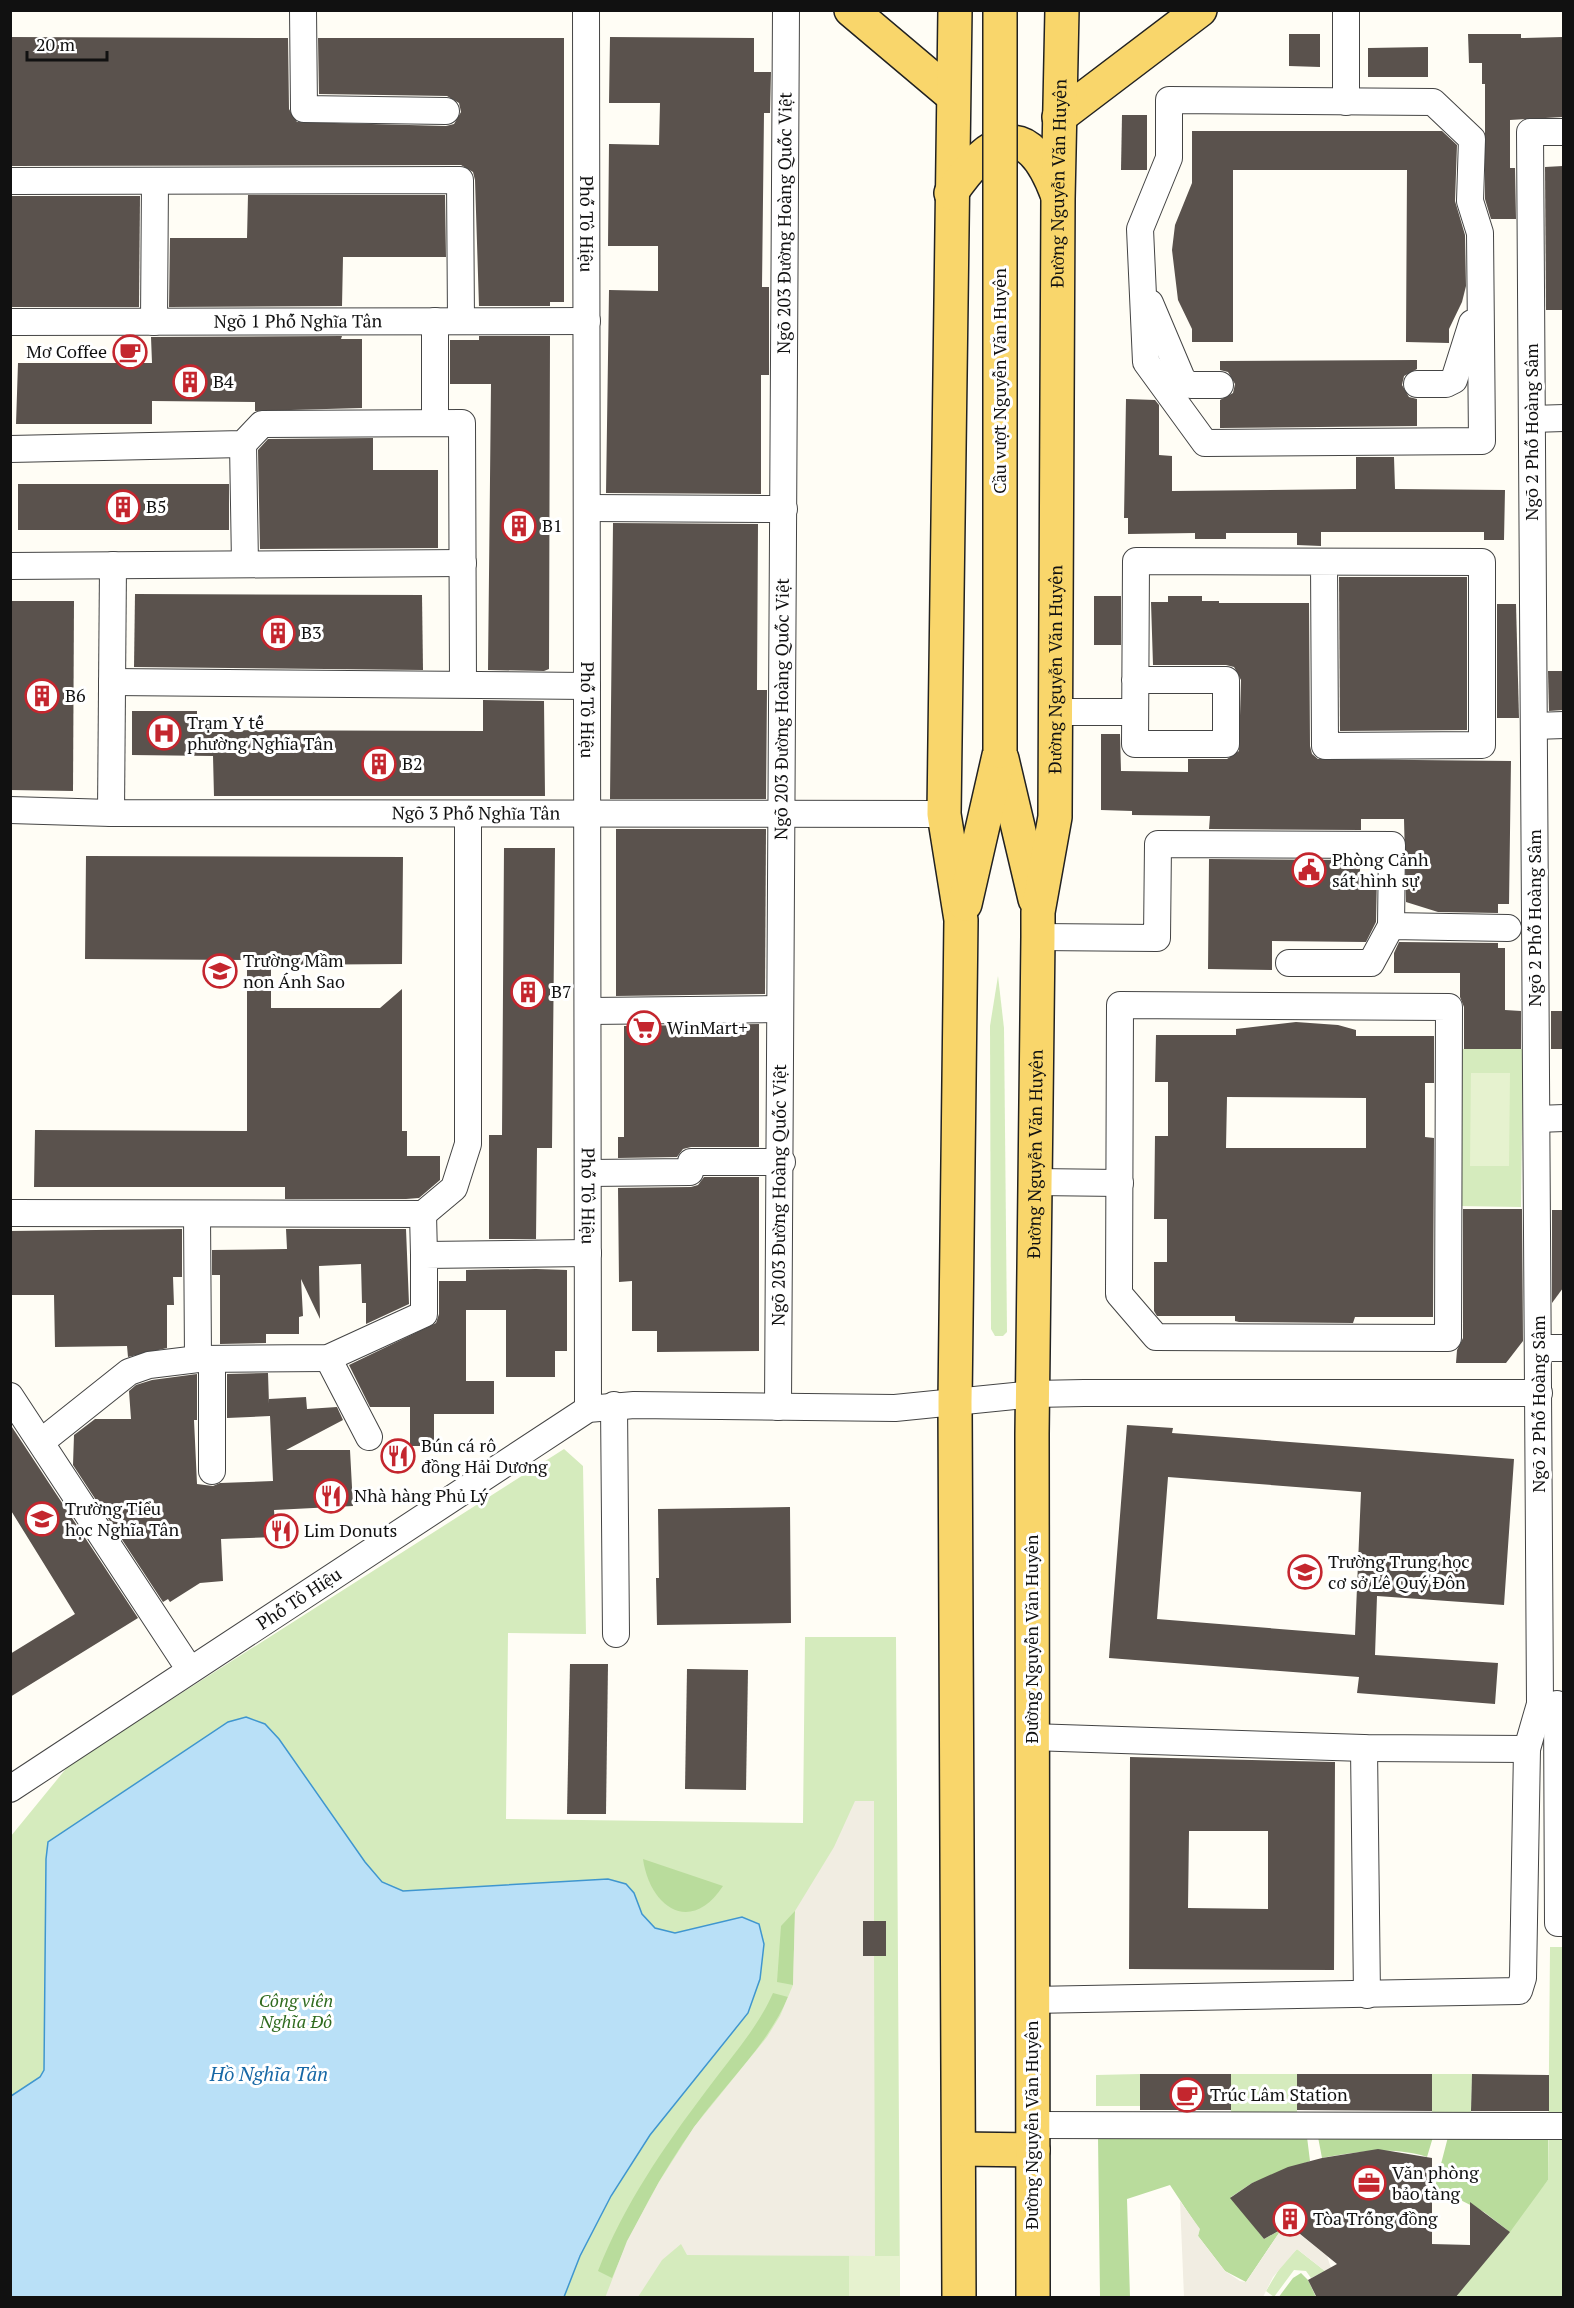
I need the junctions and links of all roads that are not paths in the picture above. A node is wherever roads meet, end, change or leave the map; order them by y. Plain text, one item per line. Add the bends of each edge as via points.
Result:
1 (303, 10) edge
2 (586, 10) edge
3 (786, 10) edge
4 (851, 10) edge
5 (955, 10) edge
6 (1000, 10) edge
7 (1062, 10) edge
8 (1200, 10) edge
9 (1346, 10) edge
10 (953, 96) junction
11 (1346, 102) junction
12 (446, 111) dead end
13 (1059, 117) junction
14 (1563, 132) edge
15 (10, 181) edge
16 (155, 181) junction
17 (951, 193) junction
18 (1058, 199) junction
19 (1142, 283) junction
20 (1481, 293) junction
21 (435, 321) junction
22 (461, 321) junction
23 (587, 321) junction
24 (10, 322) edge
25 (154, 322) junction
26 (1417, 384) dead end
27 (1220, 385) dead end
28 (1563, 418) edge
29 (1532, 419) junction
30 (435, 423) junction
31 (243, 444) junction
32 (10, 449) edge
33 (588, 508) junction
34 (784, 509) junction
35 (1324, 562) junction
36 (464, 563) junction
37 (245, 564) junction
38 (113, 565) junction
39 (10, 566) edge
40 (1136, 680) junction
41 (112, 682) junction
42 (464, 684) junction
43 (587, 686) junction
44 (1057, 712) junction
45 (1136, 712) junction
46 (1563, 725) edge
47 (1534, 726) junction
48 (1000, 751) junction
49 (10, 810) edge
50 (111, 813) junction
51 (468, 814) junction
52 (587, 814) junction
53 (944, 814) junction
54 (782, 815) junction
55 (961, 920) junction
56 (1038, 925) junction
57 (1391, 926) junction
58 (1508, 928) dead end
59 (1289, 963) dead end
60 (780, 1009) junction
61 (588, 1011) junction
62 (1563, 1118) edge
63 (1537, 1119) junction
64 (782, 1162) junction
65 (588, 1173) junction
66 (1035, 1182) junction
67 (1120, 1183) junction
68 (10, 1213) edge
69 (197, 1214) junction
70 (423, 1214) junction
71 (588, 1253) junction
72 (424, 1255) junction
73 (1551, 1348) edge
74 (328, 1358) junction
75 (205, 1359) junction
76 (1539, 1393) junction
77 (1034, 1395) junction
78 (10, 1396) edge
79 (955, 1402) junction
80 (614, 1405) junction
81 (778, 1407) junction
82 (588, 1409) junction
83 (369, 1437) dead end
84 (40, 1442) junction
85 (212, 1471) dead end
86 (616, 1634) dead end
87 (190, 1670) junction
88 (1554, 1704) edge
89 (1032, 1737) junction
90 (1364, 1748) junction
91 (1527, 1749) junction
92 (10, 1789) edge
93 (1563, 1923) edge
94 (1367, 1995) junction
95 (1031, 2000) junction
96 (1563, 2126) edge
97 (1033, 2138) junction
98 (959, 2149) junction
99 (959, 2298) edge
100 (1033, 2298) edge

1 - 12 street via 304,110
2 - 23 street, Phố Tô Hiệu
3 - 34 street, Ngõ 203 Đường Hoàng Quốc Việt
4 - 10 main road
5 - 10 main road
6 - 48 main road, Cầu vượt Nguyễn Văn Huyên, bridge
7 - 13 main road, Đường Nguyễn Văn Huyên
8 - 13 main road
9 - 11 street
10 - 17 main road
11 - 19 street via 1169,100 1169,158 1140,229
11 - 20 street via 1433,102 1472,139 1470,201 1480,233
13 - 18 main road, Đường Nguyễn Văn Huyên
14 - 29 street, Ngõ 2 Phố Hoàng Sâm via 1530,132
15 - 16 street
16 - 22 street via 460,180
16 - 25 street
17 - 18 main road via 981,154 996,144 1017,143 1032,150 1047,168
17 - 53 main road
18 - 44 main road, Đường Nguyễn Văn Huyên
19 - 20 street via 1146,362 1205,443 1482,441
19 - 27 street via 1183,381 1191,385
20 - 26 street via 1454,380 1446,384
21 - 22 street, Ngõ 1 Phố Nghĩa Tân
21 - 25 street, Ngõ 1 Phố Nghĩa Tân
21 - 30 street
22 - 23 street, Ngõ 1 Phố Nghĩa Tân
23 - 33 street, Phố Tô Hiệu
24 - 25 street, Ngõ 1 Phố Nghĩa Tân
28 - 29 street
29 - 47 street, Ngõ 2 Phố Hoàng Sâm
30 - 31 street via 262,424
30 - 36 street via 462,423
31 - 32 street
31 - 37 street
33 - 34 street
33 - 43 street, Phố Tô Hiệu
34 - 54 street, Ngõ 203 Đường Hoàng Quốc Việt
35 - 35 street via 1482,562 1482,745 1324,746
35 - 40 street via 1136,561
36 - 37 street
36 - 42 street
37 - 38 street
38 - 39 street
38 - 41 street
40 - 45 street
40 - 45 street via 1226,680 1226,744 1136,744
41 - 42 street
41 - 50 street
42 - 43 street
43 - 52 street, Phố Tô Hiệu
44 - 45 street
44 - 56 main road, Đường Nguyễn Văn Huyên via 1055,817
46 - 47 street
47 - 63 street, Ngõ 2 Phố Hoàng Sâm
48 - 55 main road, Cầu vượt Nguyễn Văn Huyên
48 - 56 main road, Cầu vượt Nguyễn Văn Huyên
49 - 50 street, Ngõ 3 Phố Nghĩa Tân
50 - 51 street, Ngõ 3 Phố Nghĩa Tân
51 - 52 street, Ngõ 3 Phố Nghĩa Tân
51 - 70 street via 468,1144 454,1188
52 - 54 street, Ngõ 3 Phố Nghĩa Tân
52 - 61 street, Phố Tô Hiệu
53 - 54 street, Ngõ 3 Phố Nghĩa Tân
53 - 55 main road
54 - 60 street, Ngõ 203 Đường Hoàng Quốc Việt
55 - 79 main road
56 - 57 street via 1157,938 1158,844 1392,845
56 - 66 main road, Đường Nguyễn Văn Huyên
57 - 58 street
57 - 59 street via 1371,963
60 - 61 street
60 - 64 street, Ngõ 203 Đường Hoàng Quốc Việt
61 - 65 street, Phố Tô Hiệu
62 - 63 street
63 - 73 street, Ngõ 2 Phố Hoàng Sâm
64 - 65 street via 691,1162 690,1172
64 - 81 street, Ngõ 203 Đường Hoàng Quốc Việt
65 - 71 street, Phố Tô Hiệu
66 - 67 street
66 - 77 main road, Đường Nguyễn Văn Huyên
67 - 67 street via 1120,1005 1449,1007 1448,1338 1156,1337 1119,1294
68 - 69 street
69 - 70 street
69 - 75 street
70 - 72 street
71 - 72 street
71 - 82 street, Phố Tô Hiệu
72 - 74 street via 424,1314
73 - 76 street, Ngõ 2 Phố Hoàng Sâm
74 - 75 street
74 - 83 street
75 - 84 street via 149,1365 129,1372
75 - 85 street
76 - 77 street, Phố Tô Hiệu
76 - 88 street, Ngõ 2 Phố Hoàng Sâm
77 - 79 street, Phố Tô Hiệu
77 - 89 main road, Đường Nguyễn Văn Huyên
78 - 84 street
79 - 81 street, Phố Tô Hiệu via 896,1408
79 - 98 main road
80 - 81 street, Phố Tô Hiệu
80 - 82 street, Phố Tô Hiệu
80 - 86 street
82 - 87 street, Phố Tô Hiệu
84 - 87 street
87 - 92 street, Phố Tô Hiệu
88 - 91 street
88 - 93 street, Ngõ 2 Phố Hoàng Sâm via 1558,1923
89 - 90 street
89 - 95 main road, Đường Nguyễn Văn Huyên
90 - 91 street
90 - 94 street
91 - 94 street via 1523,1978 1519,1991
94 - 95 street
95 - 97 main road, Đường Nguyễn Văn Huyên
96 - 97 street
97 - 98 main road
97 - 100 main road, Đường Nguyễn Văn Huyên
98 - 99 main road

